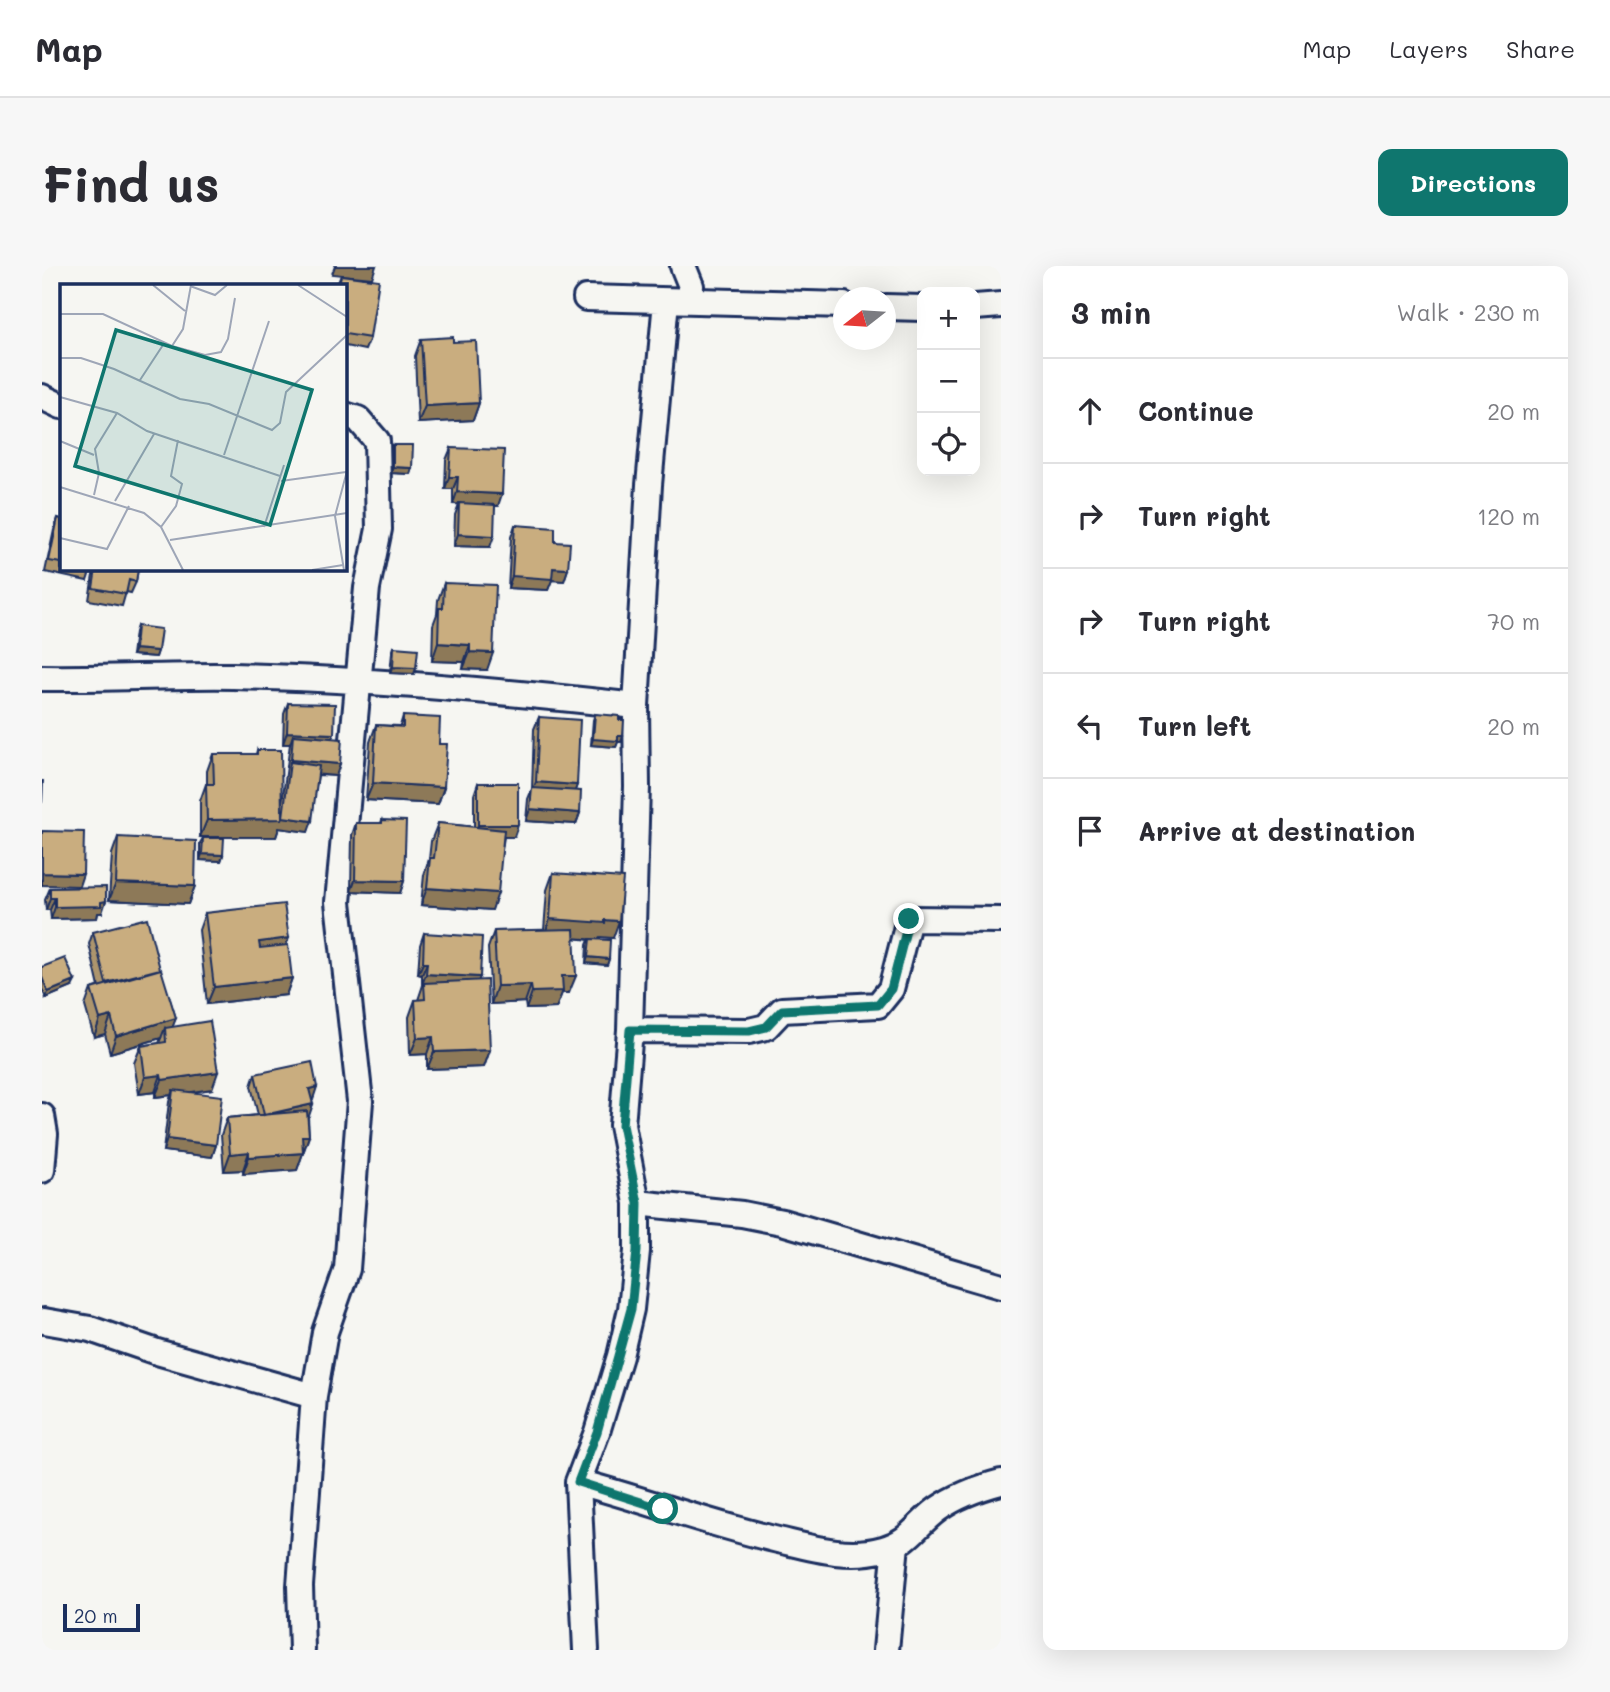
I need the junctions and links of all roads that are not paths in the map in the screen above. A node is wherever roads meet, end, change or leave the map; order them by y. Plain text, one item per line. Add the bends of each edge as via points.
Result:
1 (586, 298) dead end
2 (666, 301) junction
3 (833, 304) edge
4 (1001, 306) edge
5 (896, 307) edge
6 (980, 307) edge
7 (917, 308) edge
8 (42, 397) edge
9 (60, 406) edge
10 (346, 415) edge
11 (42, 678) edge
12 (357, 681) junction
13 (636, 706) junction
14 (1001, 920) edge
15 (630, 1030) junction
16 (42, 1116) edge
17 (42, 1170) edge
18 (638, 1203) junction
19 (1001, 1286) edge
20 (43, 1318) edge
21 (314, 1396) junction
22 (578, 1482) junction
23 (1001, 1482) edge
24 (896, 1544) junction
25 (302, 1650) edge
26 (586, 1650) edge
27 (886, 1650) edge

1 - 2 street
2 - 3 street
2 - 13 street
4 - 6 street
5 - 7 street
8 - 9 street
10 - 12 street via 358,419 377,441 379,529
11 - 12 street via 208,676
12 - 13 street
12 - 21 street via 338,902 360,1101 347,1269 325,1332
13 - 15 street
14 - 15 street via 909,919 891,989 878,1005 782,1010 766,1027 749,1031
15 - 18 street via 622,1125
16 - 17 street
18 - 19 street via 782,1222
18 - 22 street via 631,1309 597,1432
20 - 21 street
21 - 25 street via 300,1586
22 - 24 street via 822,1551 853,1553
22 - 26 street
23 - 24 street via 968,1491 936,1510 905,1541
24 - 27 street

